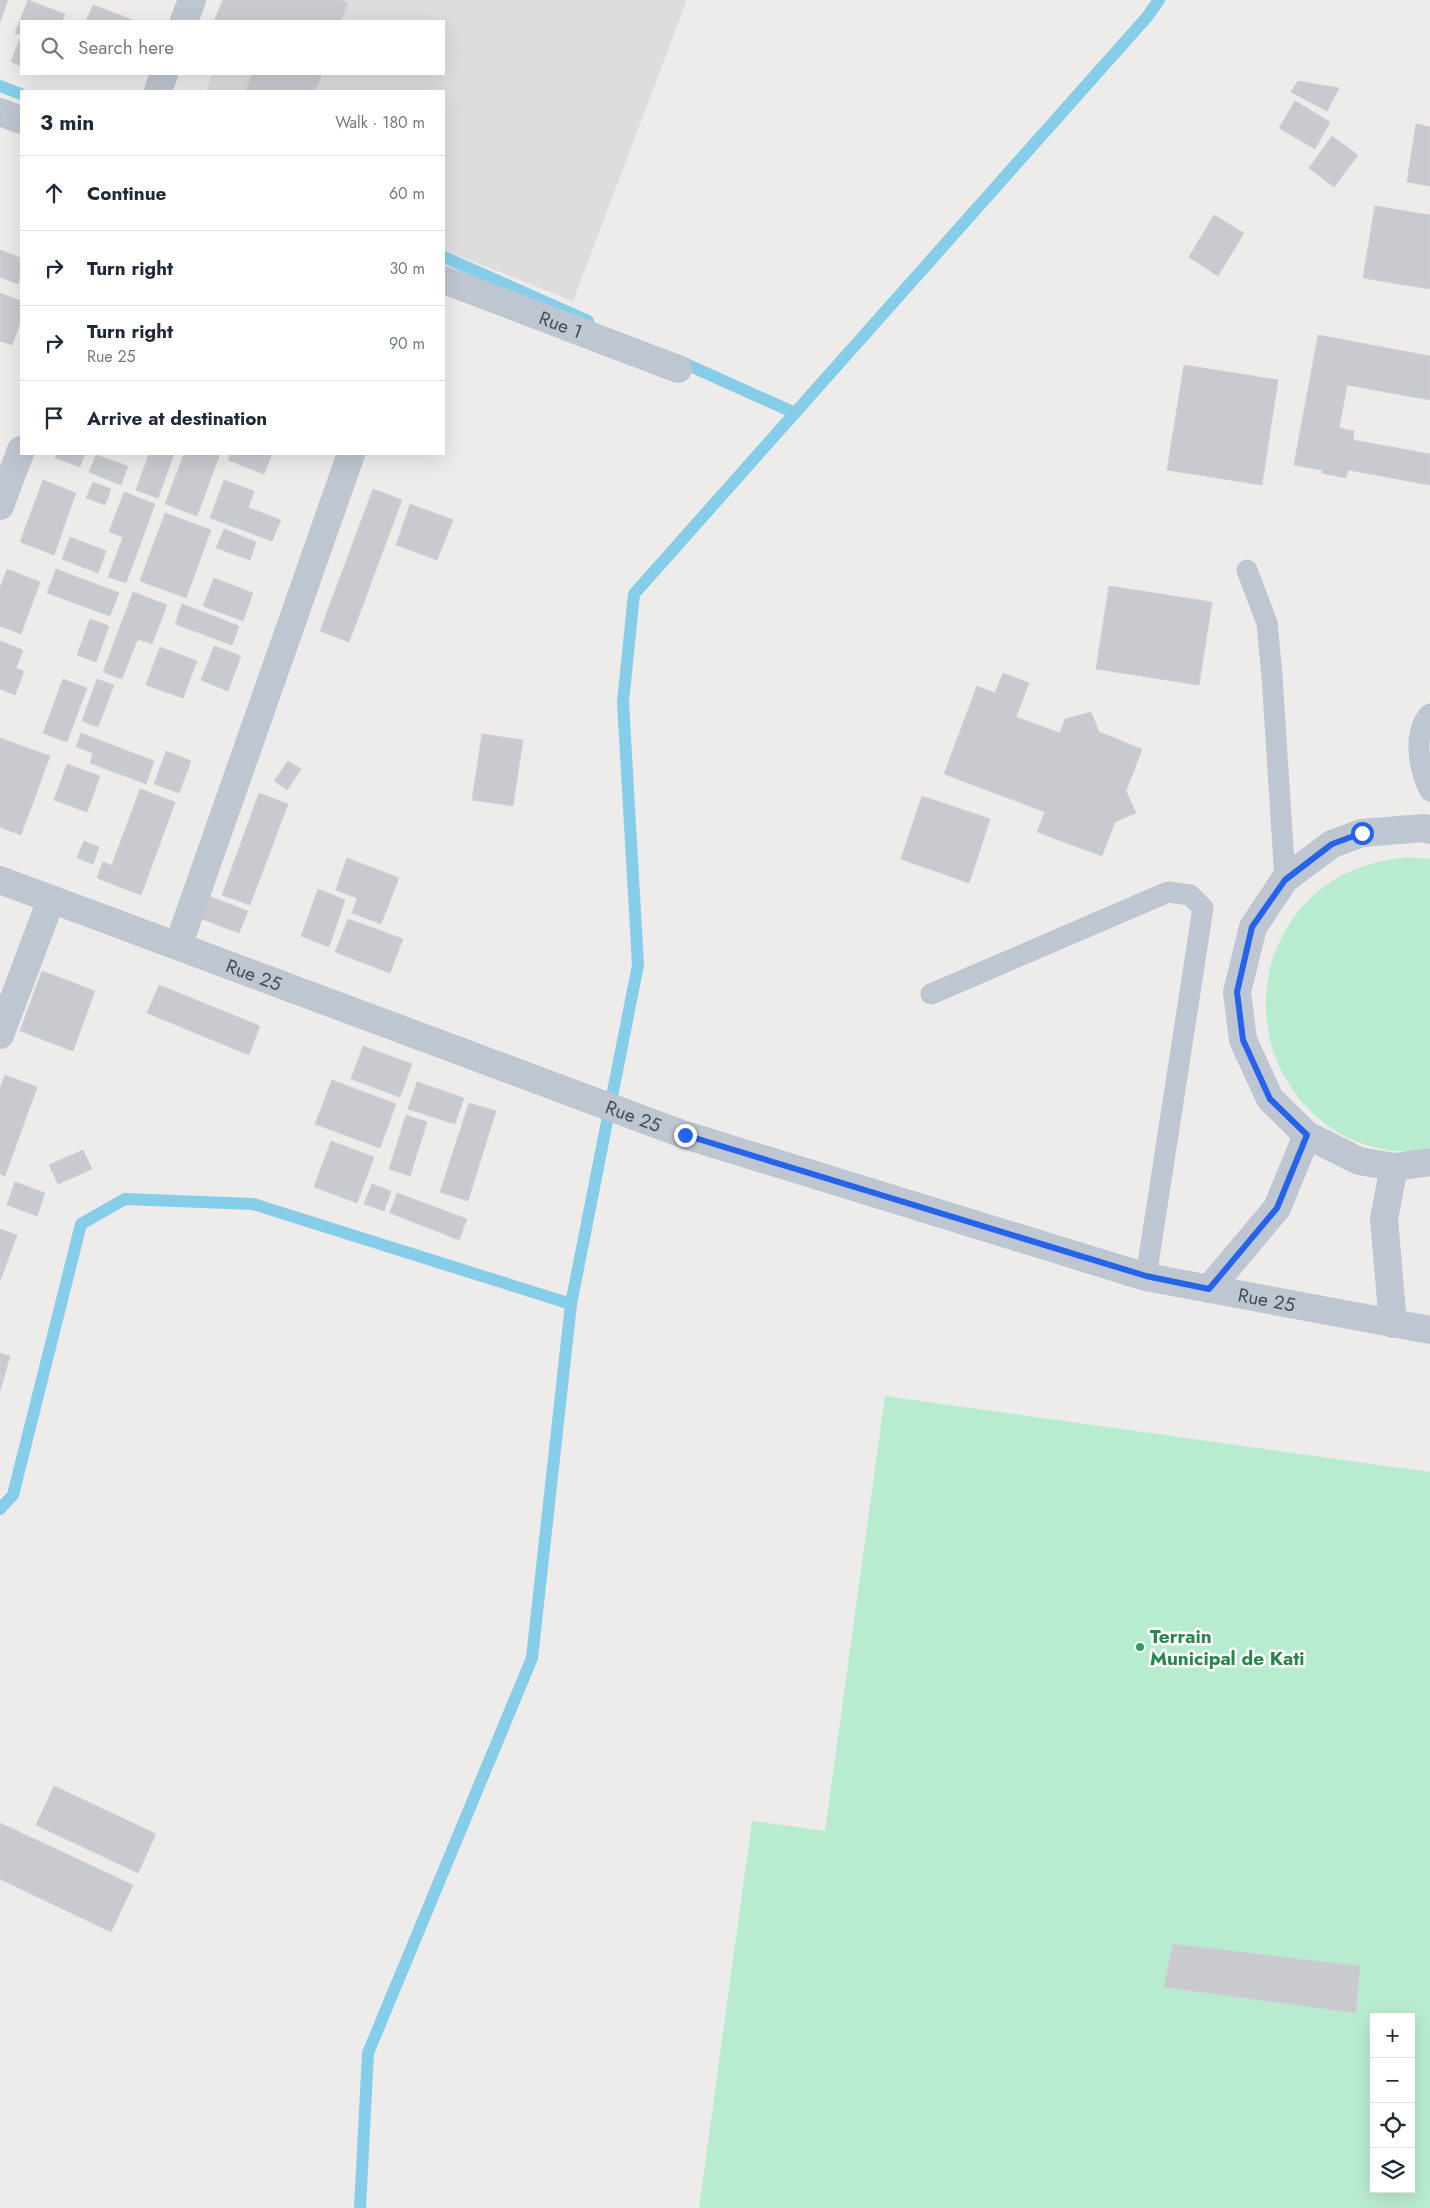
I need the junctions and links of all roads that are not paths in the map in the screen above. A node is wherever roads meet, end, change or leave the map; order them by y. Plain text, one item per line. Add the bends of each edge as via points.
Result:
1 (192, 0) edge
2 (184, 20) edge
3 (164, 75) edge
4 (158, 90) edge
5 (0, 112) edge
6 (20, 120) edge
7 (445, 280) edge
8 (678, 369) dead end
9 (20, 453) edge
10 (351, 455) edge
11 (0, 506) edge
12 (1247, 570) dead end
13 (1430, 714) edge
14 (1430, 791) edge
15 (1428, 827) edge
16 (0, 880) edge
17 (1285, 880) junction
18 (51, 900) junction
19 (178, 946) junction
20 (931, 994) dead end
21 (0, 1034) edge
22 (1307, 1135) junction
23 (1430, 1162) edge
24 (1394, 1167) junction
25 (1146, 1276) junction
26 (1209, 1289) junction
27 (1393, 1324) junction
28 (1430, 1330) edge

1 - 2 street
3 - 4 street
5 - 6 street
7 - 8 street, Rue 1
9 - 11 street
10 - 19 street
12 - 17 lane via 1267,623
13 - 14 lane via 1422,722 1420,753 1423,778
15 - 17 street via 1362,833 1332,844
16 - 18 street, Rue 25
17 - 22 street via 1252,927 1237,992 1243,1040 1270,1099
18 - 19 street, Rue 25
18 - 21 street
19 - 25 street, Rue 25 via 685,1135
20 - 25 lane via 1168,892 1190,895 1203,908
22 - 24 street via 1359,1161
22 - 26 street via 1277,1208
23 - 24 street
24 - 27 street via 1384,1219
25 - 26 street, Rue 25
26 - 27 street, Rue 25
27 - 28 street, Rue 25

